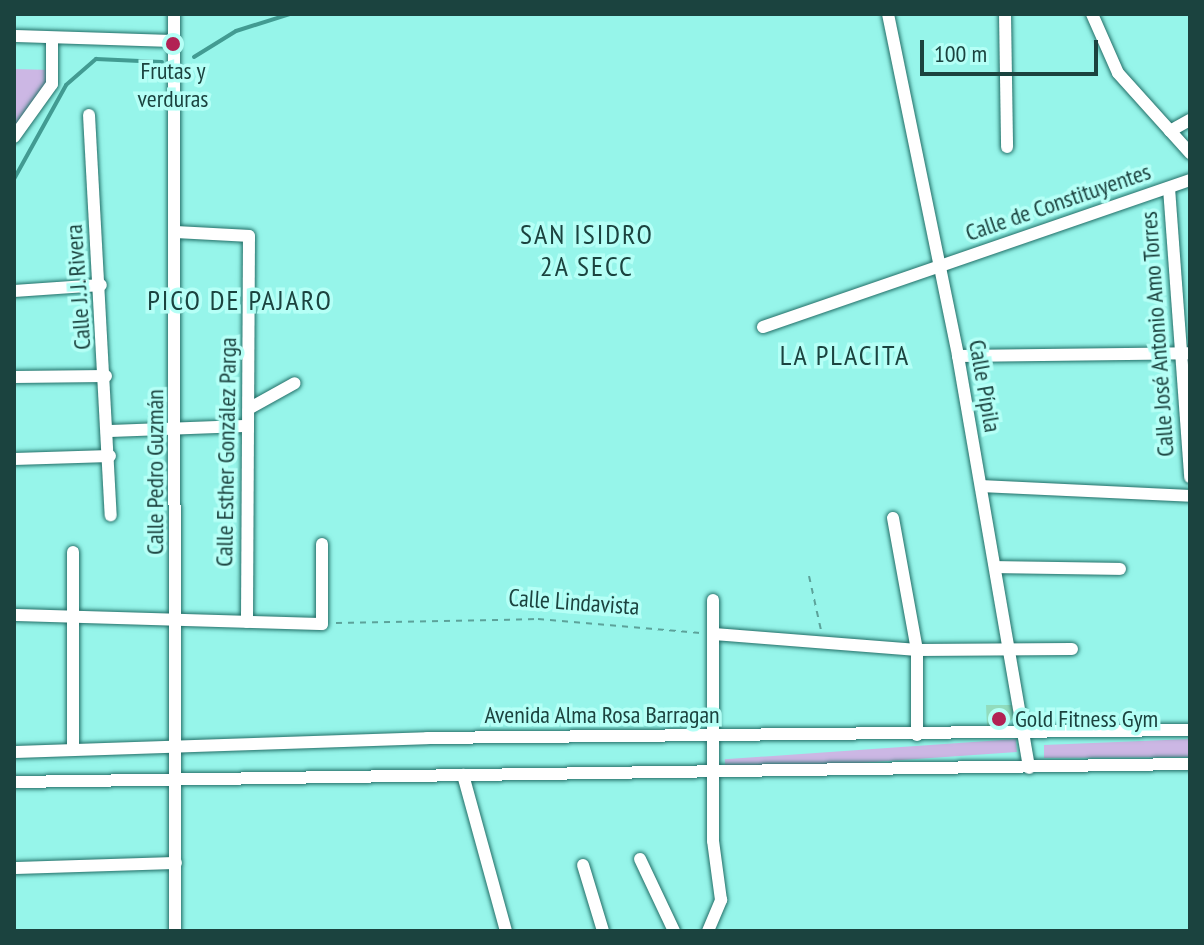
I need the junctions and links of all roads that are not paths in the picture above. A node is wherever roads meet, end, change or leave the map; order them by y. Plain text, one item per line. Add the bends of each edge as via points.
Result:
1 (174, 14) edge
2 (888, 14) edge
3 (1005, 14) edge
4 (1092, 14) edge
5 (14, 36) edge
6 (52, 38) junction
7 (174, 41) junction
8 (89, 115) dead end
9 (1190, 120) edge
10 (1170, 131) junction
11 (14, 137) edge
12 (1007, 147) dead end
13 (1190, 153) edge
14 (1190, 180) edge
15 (1169, 188) junction
16 (177, 232) junction
17 (940, 265) junction
18 (101, 285) junction
19 (14, 291) edge
20 (763, 327) dead end
21 (1186, 353) edge
22 (958, 356) junction
23 (106, 376) junction
24 (14, 377) edge
25 (295, 383) dead end
26 (250, 408) junction
27 (244, 426) junction
28 (177, 429) junction
29 (110, 431) junction
30 (110, 456) junction
31 (14, 459) edge
32 (1190, 477) edge
33 (981, 486) junction
34 (1190, 496) edge
35 (111, 515) dead end
36 (893, 518) dead end
37 (322, 544) dead end
38 (73, 552) dead end
39 (996, 567) junction
40 (1120, 569) dead end
41 (713, 600) dead end
42 (14, 615) edge
43 (73, 617) junction
44 (176, 621) junction
45 (247, 622) junction
46 (714, 634) junction
47 (1011, 647) junction
48 (1072, 649) dead end
49 (917, 650) junction
50 (1190, 730) edge
51 (917, 735) junction
52 (1027, 735) junction
53 (717, 736) junction
54 (178, 747) junction
55 (73, 750) junction
56 (14, 752) edge
57 (1190, 764) edge
58 (1029, 768) junction
59 (717, 772) junction
60 (463, 775) junction
61 (178, 778) junction
62 (14, 782) edge
63 (640, 859) dead end
64 (176, 863) junction
65 (583, 865) dead end
66 (14, 868) edge
67 (175, 931) edge
68 (506, 931) edge
69 (603, 931) edge
70 (674, 931) edge
71 (708, 931) edge

1 - 7 street, Calle Pedro Guzmán
2 - 17 street, Calle Pípila
3 - 12 street
4 - 10 street via 1118,73
5 - 6 street
6 - 7 street
6 - 11 street via 52,84
7 - 16 street, Calle Pedro Guzmán
8 - 18 street, Calle J. J. Rivera
9 - 10 street
10 - 13 street
14 - 15 street, Calle de Constituyentes
15 - 17 street, Calle de Constituyentes
15 - 21 street, Calle José Antonio Amo Torres
16 - 26 street, Calle Esther González Parga via 249,236
16 - 28 street, Calle Pedro Guzmán
17 - 20 street, Calle de Constituyentes
17 - 22 street, Calle Pípila
18 - 19 street
18 - 23 street, Calle J. J. Rivera
21 - 22 street
21 - 32 street, Calle José Antonio Amo Torres
22 - 33 street, Calle Pípila
23 - 24 street
23 - 29 street, Calle J. J. Rivera
25 - 26 street
26 - 27 street, Calle Esther González Parga
27 - 28 street
27 - 45 street, Calle Esther González Parga
28 - 29 street
28 - 44 street, Calle Pedro Guzmán
29 - 30 street, Calle J. J. Rivera
30 - 31 street
30 - 35 street, Calle J. J. Rivera
33 - 34 street
33 - 39 street, Calle Pípila
36 - 49 street
37 - 45 street via 322,624
38 - 43 street
39 - 40 street
39 - 47 street, Calle Pípila
41 - 46 street
42 - 43 street
43 - 44 street
43 - 55 street
44 - 45 street
44 - 54 street, Calle Pedro Guzmán
46 - 49 street
46 - 53 street
47 - 48 street
47 - 49 street
47 - 52 street, Calle Pípila
49 - 51 street
50 - 52 street, Avenida Alma Rosa Barragan
51 - 52 street, Avenida Alma Rosa Barragan
51 - 53 street, Avenida Alma Rosa Barragan
52 - 58 street, Calle Pípila
53 - 54 street, Avenida Alma Rosa Barragan
53 - 59 street
54 - 55 street, Avenida Alma Rosa Barragan
54 - 61 street, Calle Pedro Guzmán
55 - 56 street, Avenida Alma Rosa Barragan
57 - 58 street
58 - 59 street
59 - 60 street
59 - 71 street via 713,841 721,900
60 - 61 street
60 - 68 street
61 - 62 street
61 - 64 street, Calle Pedro Guzmán
63 - 70 street
64 - 66 street
64 - 67 street, Calle Pedro Guzmán
65 - 69 street

